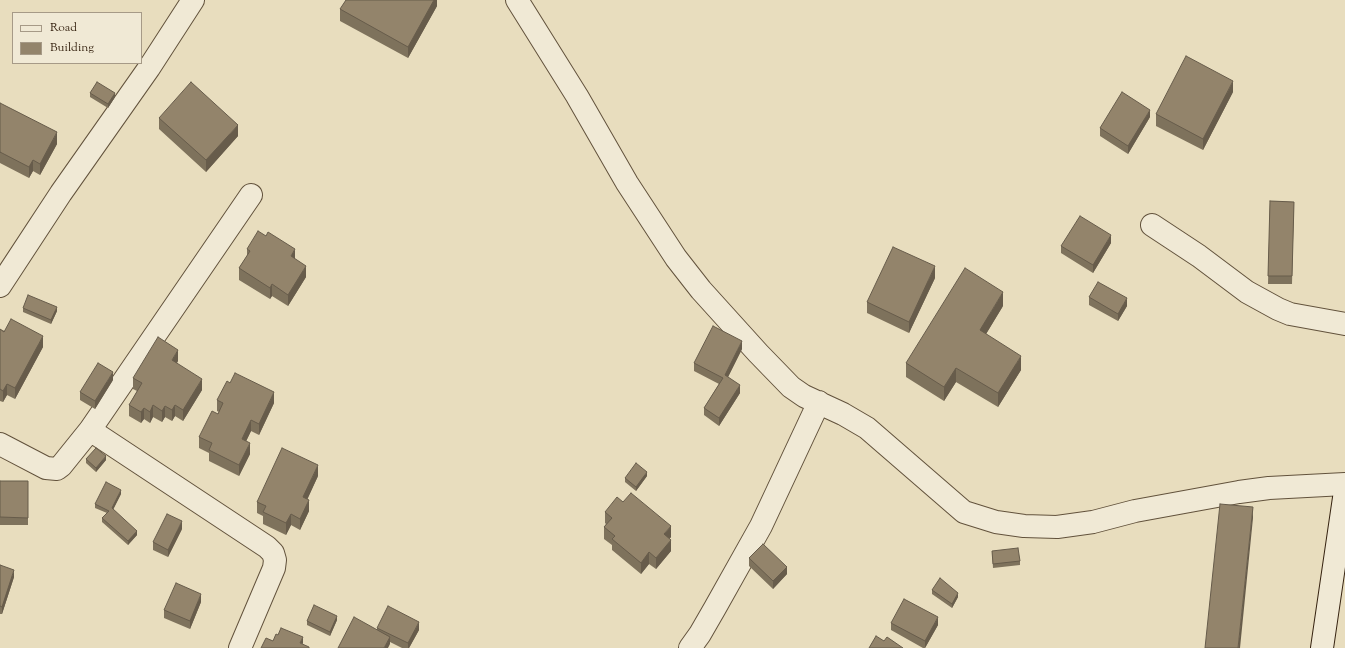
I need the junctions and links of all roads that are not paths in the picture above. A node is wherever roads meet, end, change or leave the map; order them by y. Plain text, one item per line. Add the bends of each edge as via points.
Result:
1 (193, 0) edge
2 (517, 0) edge
3 (251, 195) dead end
4 (1152, 225) dead end
5 (0, 286) edge
6 (1345, 324) edge
7 (819, 402) junction
8 (90, 430) junction
9 (0, 444) edge
10 (1345, 484) edge
11 (1345, 491) edge
12 (240, 648) edge
13 (690, 648) edge
14 (1322, 648) edge

1 - 5 street
2 - 7 street via 627,183 676,258 701,290 782,378 804,396
3 - 8 street
4 - 6 street via 1247,292 1278,309 1290,314
7 - 10 street via 867,428 964,512 996,522 1057,527 1239,492
7 - 13 street via 761,526
8 - 9 street via 57,469 46,468
8 - 12 street via 268,547 273,553 274,568
11 - 14 street

